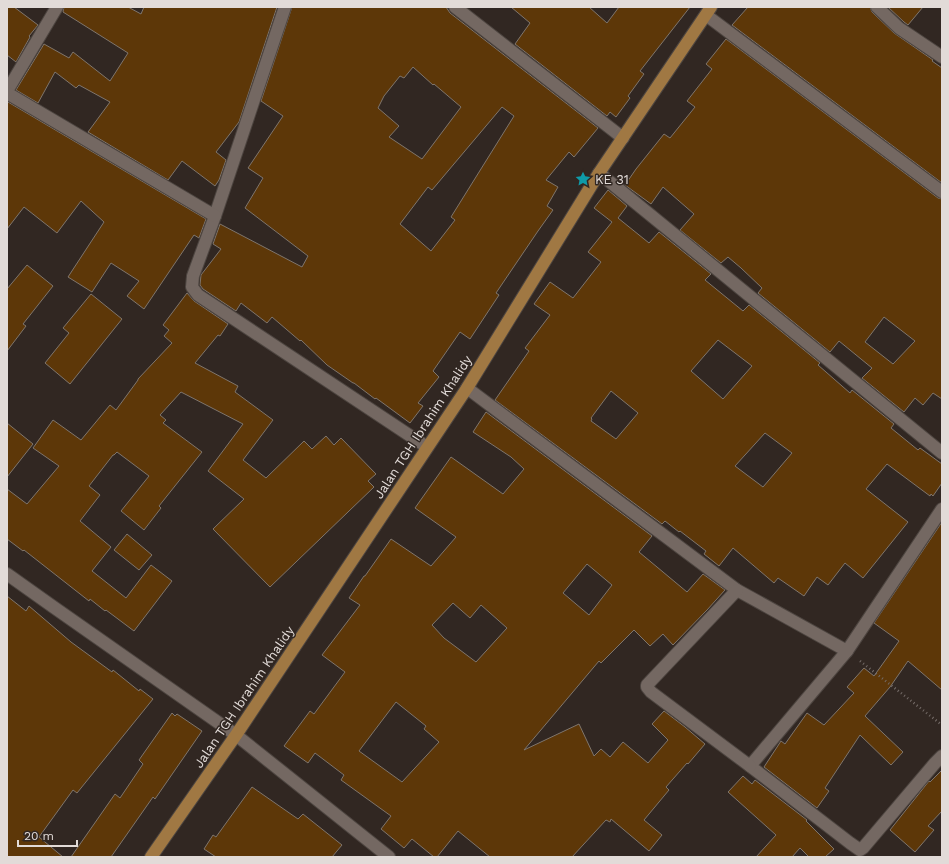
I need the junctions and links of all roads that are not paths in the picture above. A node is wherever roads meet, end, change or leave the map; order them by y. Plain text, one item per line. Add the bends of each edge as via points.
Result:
1 (57, 7) edge
2 (285, 7) edge
3 (455, 7) edge
4 (877, 7) edge
5 (708, 11) edge
6 (942, 57) edge
7 (7, 92) edge
8 (623, 138) junction
9 (599, 173) junction
10 (942, 192) edge
11 (215, 216) junction
12 (467, 388) junction
13 (427, 447) junction
14 (942, 453) edge
15 (942, 509) edge
16 (7, 574) edge
17 (737, 590) junction
18 (847, 651) junction
19 (236, 735) junction
20 (942, 756) edge
21 (750, 766) junction
22 (151, 857) edge
23 (389, 857) edge

1 - 7 street
2 - 11 street
3 - 8 street
4 - 6 street via 899,28
5 - 8 main road, Jalan TGH Ibrahim Khalidy
5 - 10 street
7 - 11 street
8 - 9 main road, Jalan TGH Ibrahim Khalidy
9 - 12 main road, Jalan TGH Ibrahim Khalidy
9 - 14 street
11 - 13 street via 192,276 192,287 198,295
12 - 13 main road, Jalan TGH Ibrahim Khalidy
12 - 17 street
13 - 19 main road, Jalan TGH Ibrahim Khalidy
15 - 18 street
16 - 19 street
17 - 18 street
17 - 21 street via 648,684 648,687 651,692
18 - 21 street
19 - 22 main road, Jalan TGH Ibrahim Khalidy
19 - 23 street
20 - 21 street via 934,762 860,850

